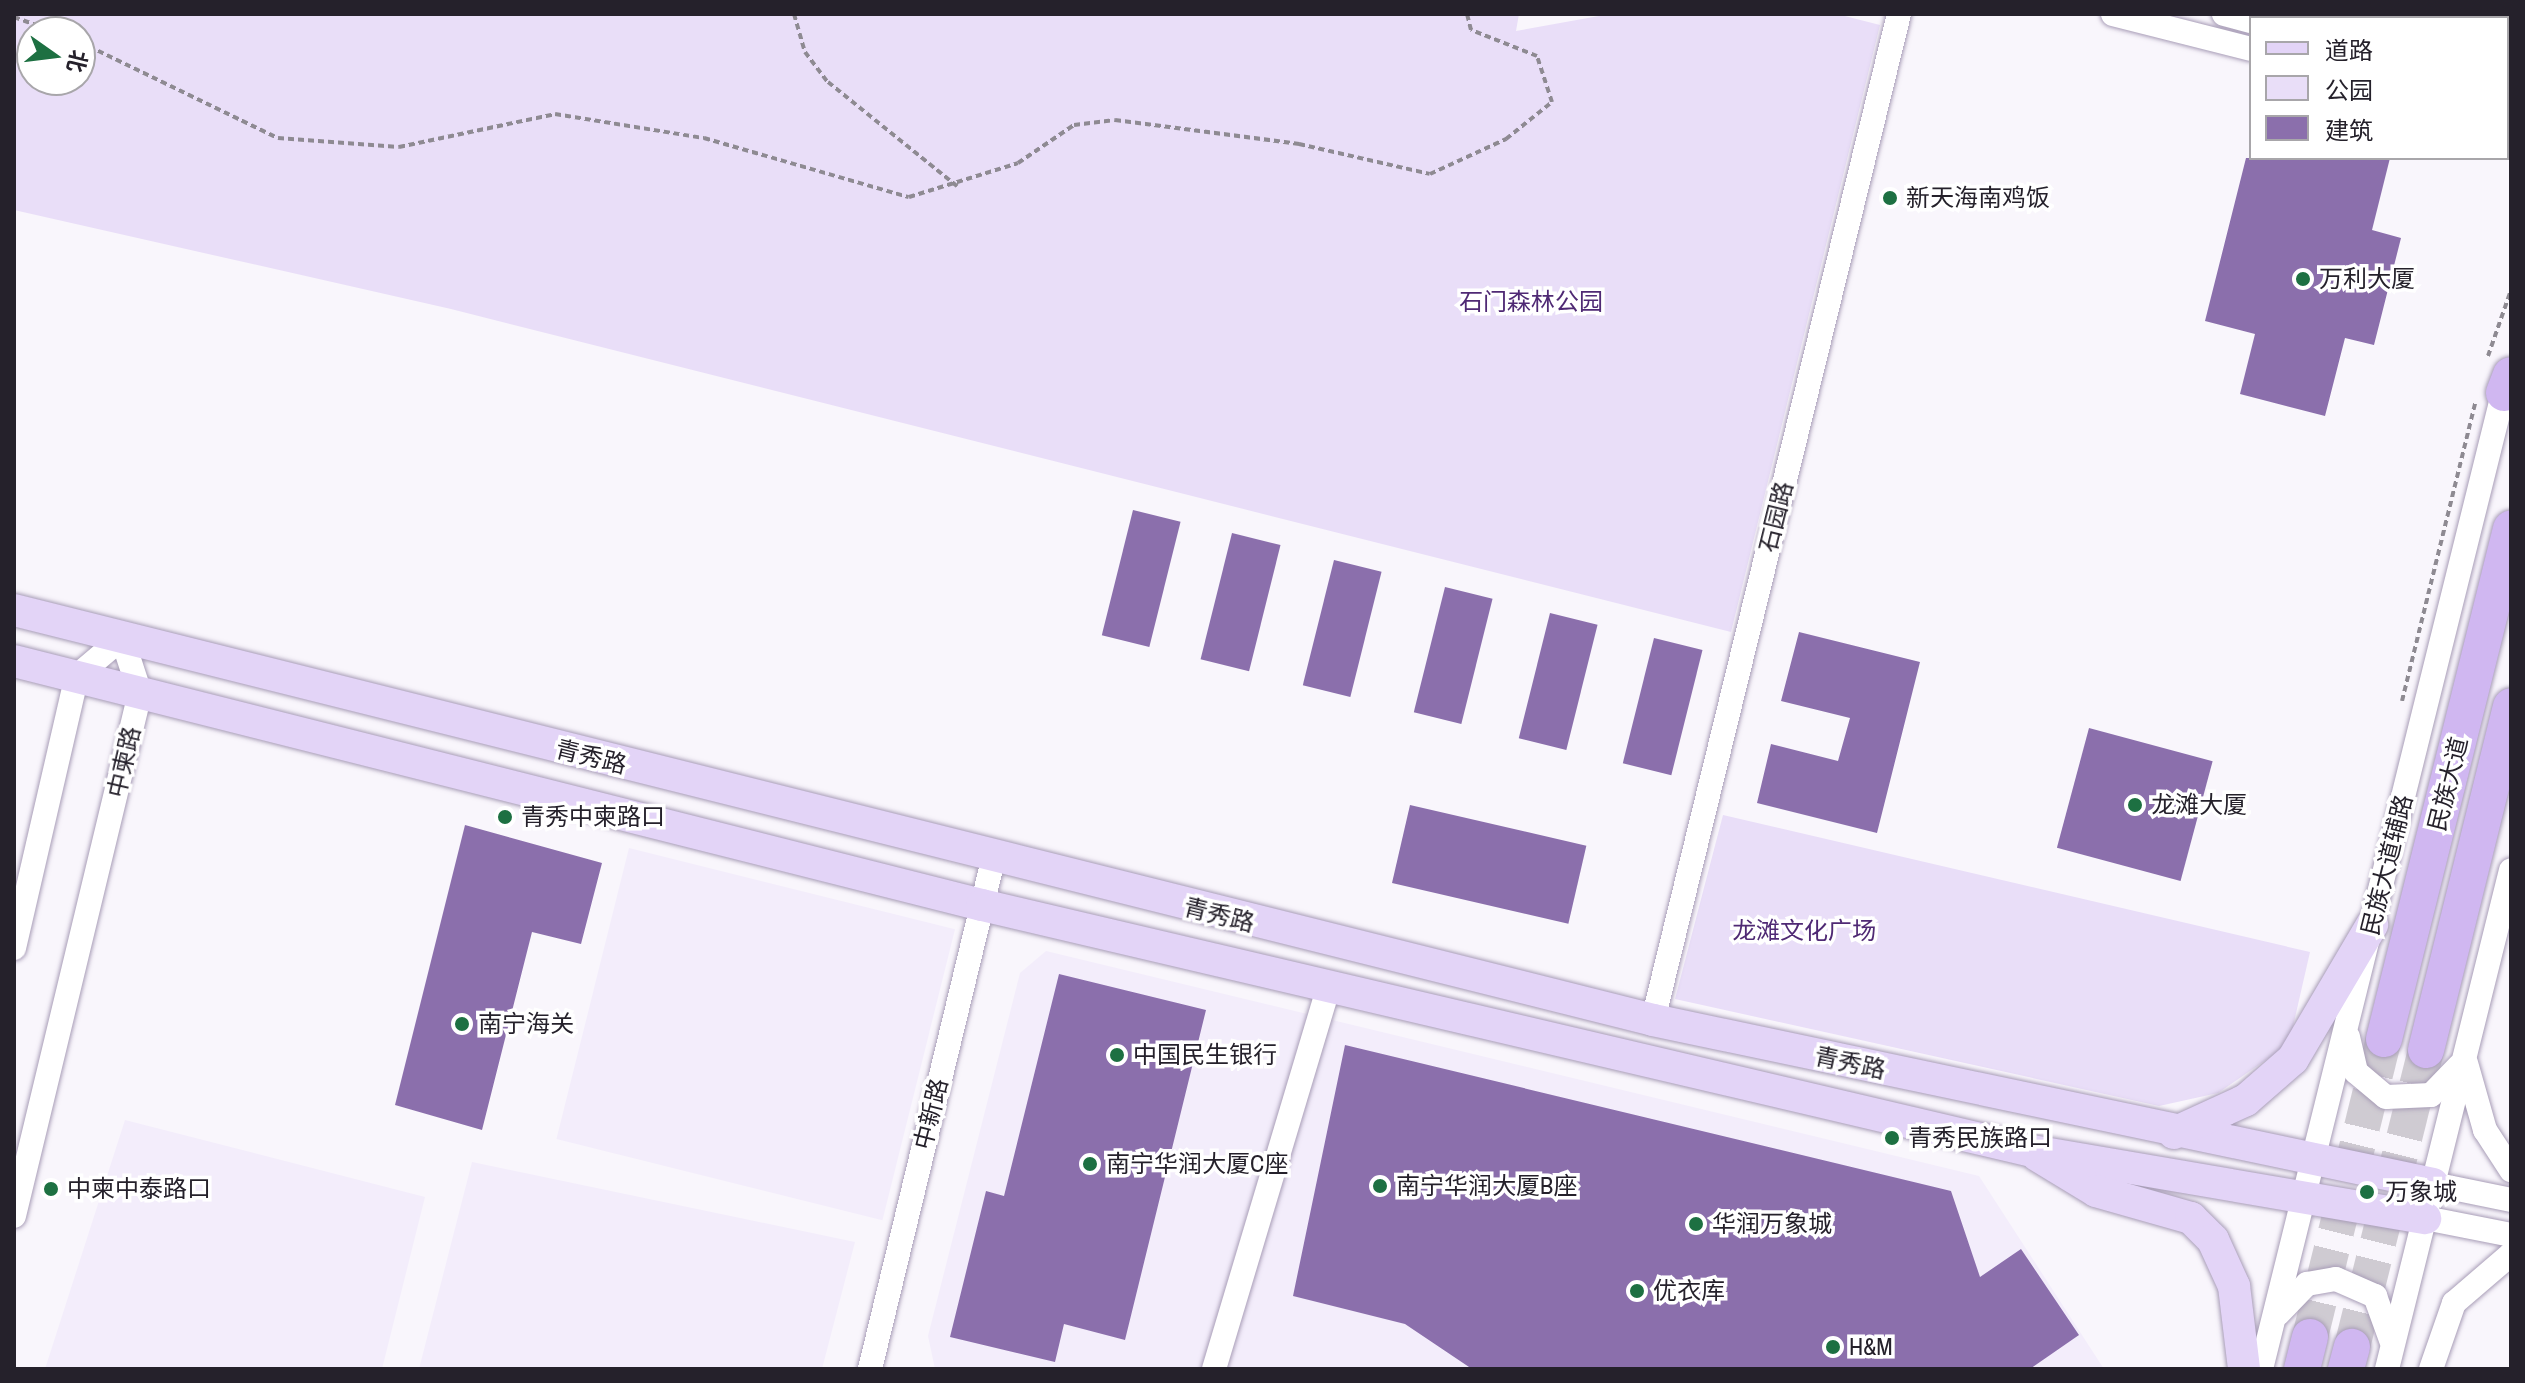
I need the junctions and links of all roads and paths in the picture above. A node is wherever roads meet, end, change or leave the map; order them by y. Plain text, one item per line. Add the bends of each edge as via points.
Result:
1 (794, 14) edge
2 (1467, 14) edge
3 (1899, 14) edge
4 (2113, 14) edge
5 (2224, 14) edge
6 (2249, 20) edge
7 (2249, 48) edge
8 (96, 50) edge
9 (957, 186) junction
10 (2509, 376) edge
11 (2511, 529) edge
12 (14, 610) edge
13 (122, 638) junction
14 (14, 661) edge
15 (77, 676) junction
16 (140, 693) junction
17 (2511, 706) edge
18 (993, 860) junction
19 (2511, 870) edge
20 (982, 905) junction
21 (2372, 925) junction
22 (14, 948) edge
23 (1329, 986) junction
24 (1653, 1020) junction
25 (2346, 1026) junction
26 (2384, 1039) tunnel mouth
27 (2426, 1050) tunnel mouth
28 (2465, 1057) junction
29 (2174, 1133) junction
30 (2032, 1151) junction
31 (2313, 1160) junction
32 (2511, 1170) edge
33 (2433, 1184) junction
34 (2304, 1198) junction
35 (2511, 1200) edge
36 (14, 1216) edge
37 (2425, 1218) junction
38 (2511, 1235) edge
39 (2511, 1254) edge
40 (2273, 1322) junction
41 (2390, 1360) edge
42 (870, 1369) edge
43 (1214, 1369) edge
44 (2244, 1369) edge
45 (2261, 1369) edge
46 (2431, 1369) edge

1 - 9 path via 805,52 828,82
2 - 9 path via 1471,30 1537,56 1552,102 1506,139 1430,174 1299,144 1115,120 1074,125 1018,163
3 - 24 street, 石园路
4 - 7 street
5 - 6 street
8 - 9 path via 278,138 399,147 555,114 704,138 909,197
10 - 21 street, 民族大道辅路
11 - 26 highway, 民族大道
12 - 13 main road, 青秀路
13 - 15 street
13 - 16 street, 中柬路
13 - 18 main road, 青秀路
14 - 15 main road, 青秀路
15 - 16 main road, 青秀路
15 - 22 street
16 - 20 main road, 青秀路
16 - 36 street, 中柬路
17 - 27 highway, 民族大道
18 - 20 street, 中新路
18 - 24 main road, 青秀路
19 - 28 street
20 - 23 main road, 青秀路
20 - 42 street, 中新路
21 - 25 street, 民族大道辅路
21 - 29 main road via 2293,1059 2246,1100
23 - 30 main road, 青秀路
23 - 43 street
24 - 29 main road, 青秀路
25 - 28 street via 2356,1072 2386,1097 2431,1095
25 - 31 street, 民族大道辅路
28 - 32 street via 2485,1130
28 - 33 street
29 - 31 main road, 青秀路
30 - 34 main road, 青秀路
30 - 44 main road via 2076,1182 2191,1218 2213,1240 2234,1286
31 - 33 main road, 青秀路
31 - 34 street, 民族大道辅路
33 - 35 street
33 - 37 street
34 - 37 main road, 青秀路
34 - 40 street, 民族大道辅路
37 - 38 street
37 - 41 street
39 - 46 street via 2454,1303
40 - 41 street via 2307,1284 2344,1281 2375,1296
40 - 45 street, 民族大道辅路

